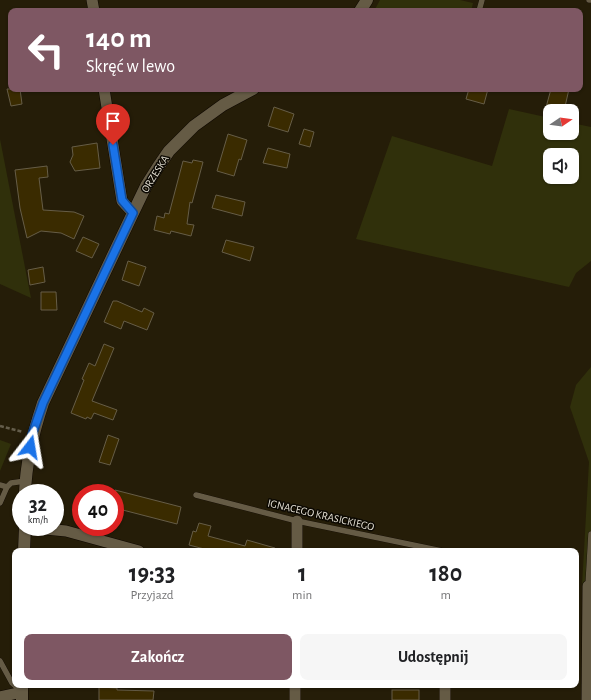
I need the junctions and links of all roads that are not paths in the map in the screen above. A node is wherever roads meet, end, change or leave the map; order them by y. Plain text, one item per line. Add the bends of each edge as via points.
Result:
1 (104, 92) edge
2 (248, 92) edge
3 (133, 213) junction
4 (14, 484) edge
5 (25, 484) edge
6 (0, 485) edge
7 (7, 488) junction
8 (196, 495) dead end
9 (0, 503) edge
10 (297, 521) junction
11 (64, 531) edge
12 (591, 534) edge
13 (25, 536) edge
14 (24, 548) edge
15 (128, 548) edge
16 (297, 548) edge
17 (428, 548) edge
18 (590, 586) edge
19 (0, 661) edge
20 (12, 683) edge
21 (295, 688) edge
22 (445, 688) edge
23 (22, 692) edge
24 (0, 697) edge
25 (295, 700) edge
26 (445, 700) edge
27 (587, 700) edge

1 - 3 street via 122,200
2 - 3 street, ORZESKA via 208,115 170,151 146,186
3 - 5 street, ORZESKA via 43,403 32,435
4 - 7 lane via 11,483
6 - 7 lane
7 - 9 lane
8 - 10 lane, IGNACEGO KRASICKIEGO
10 - 16 street
10 - 17 lane, IGNACEGO KRASICKIEGO
11 - 15 street
12 - 18 lane
13 - 14 street
18 - 27 street
19 - 20 lane
21 - 25 street
22 - 26 street
23 - 24 street

